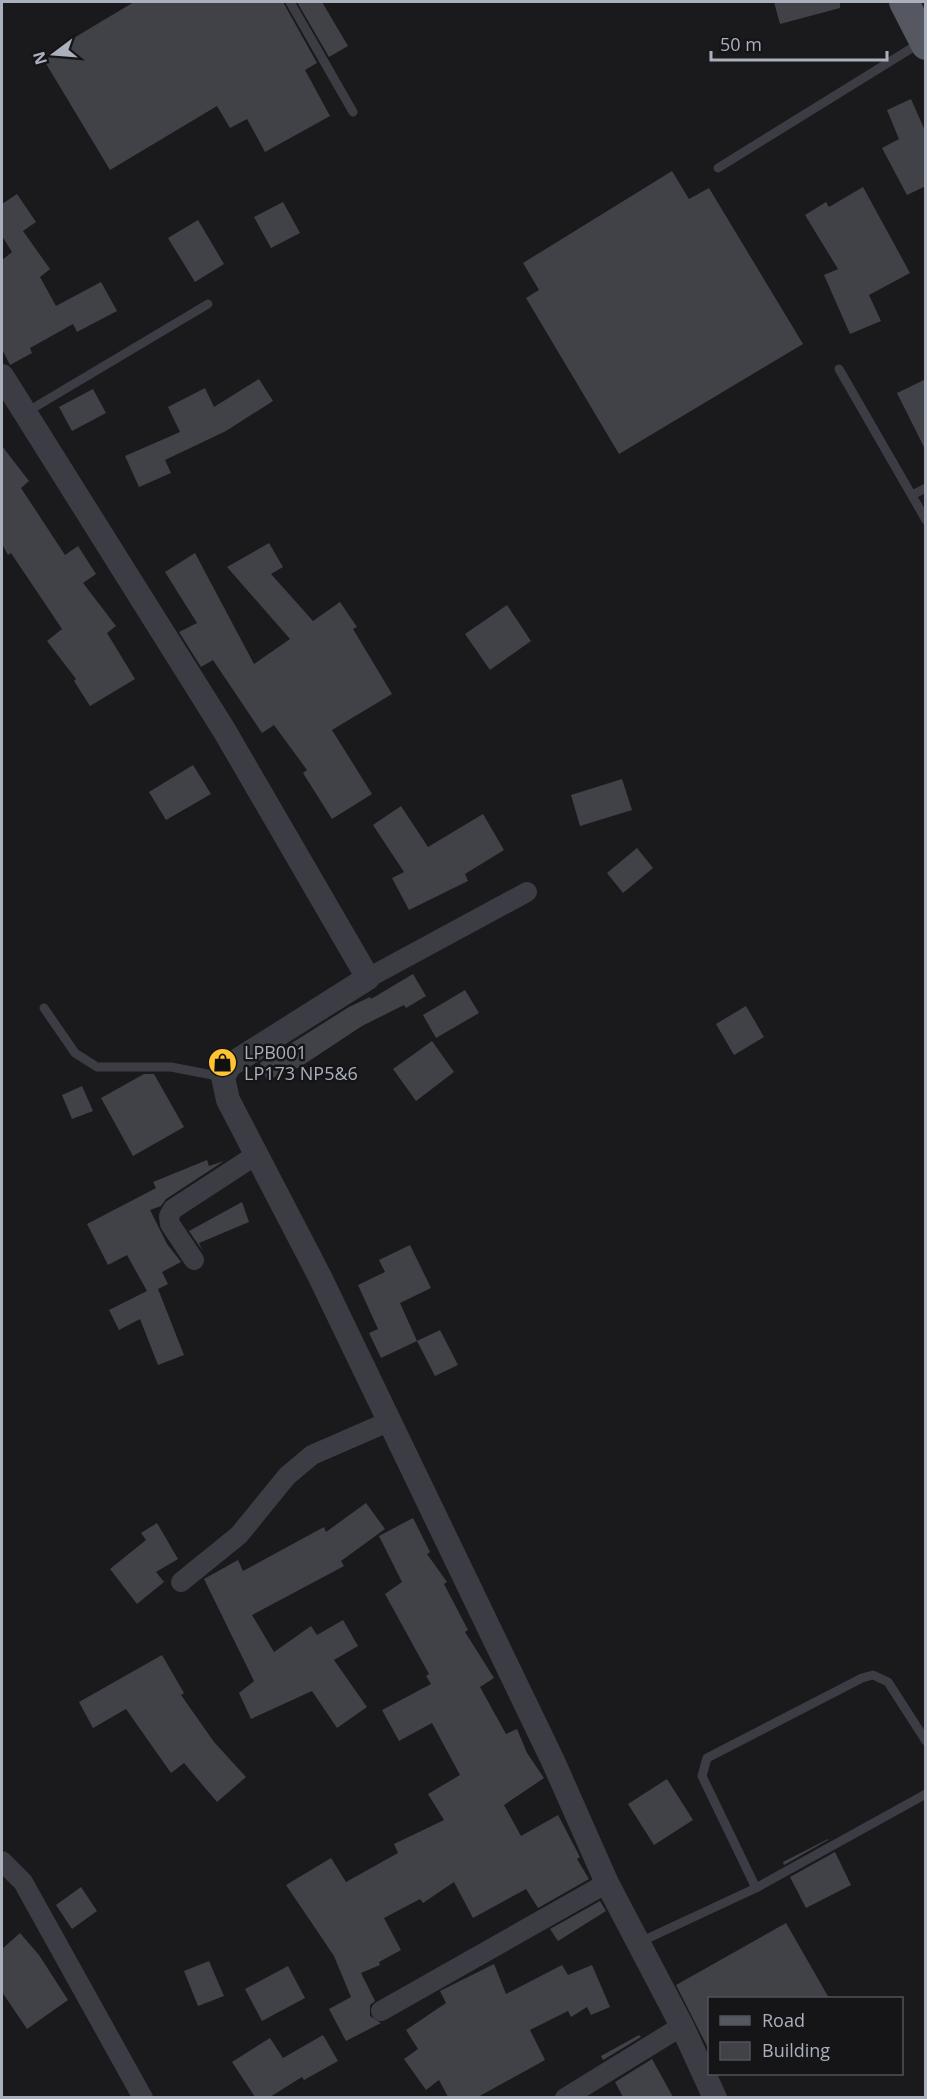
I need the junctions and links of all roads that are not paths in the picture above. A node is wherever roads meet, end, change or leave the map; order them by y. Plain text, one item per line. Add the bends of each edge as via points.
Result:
1 (290, 2) edge
2 (904, 2) edge
3 (924, 43) edge
4 (353, 112) dead end
5 (718, 168) dead end
6 (208, 304) dead end
7 (839, 369) dead end
8 (2, 376) edge
9 (25, 413) junction
10 (926, 488) edge
11 (912, 495) junction
12 (926, 519) edge
13 (527, 892) dead end
14 (368, 978) junction
15 (45, 1008) dead end
16 (223, 1077) junction
17 (256, 1155) junction
18 (194, 1260) dead end
19 (390, 1421) junction
20 (182, 1582) dead end
21 (926, 1741) edge
22 (926, 1794) edge
23 (2, 1861) edge
24 (608, 1883) junction
25 (756, 1888) junction
26 (639, 1942) junction
27 (381, 2011) dead end
28 (682, 2026) junction
29 (143, 2097) edge
30 (565, 2097) edge
31 (715, 2097) edge

1 - 4 lane
2 - 3 main road
3 - 5 lane
6 - 9 lane
7 - 11 lane
8 - 9 street
9 - 14 street via 224,730
10 - 11 lane
11 - 12 lane
13 - 14 street
14 - 16 street via 258,1045 230,1065
15 - 16 lane via 75,1053 97,1066 171,1067
16 - 17 street via 228,1100
17 - 18 street via 173,1209 170,1224
17 - 19 street
19 - 20 street via 312,1455 287,1476 239,1535
19 - 24 street via 554,1761
21 - 25 lane via 888,1682 873,1675 707,1758 702,1776
22 - 25 lane
23 - 29 street via 23,1882
24 - 26 street
24 - 27 street
25 - 26 lane
26 - 28 street
28 - 30 street
28 - 31 street

